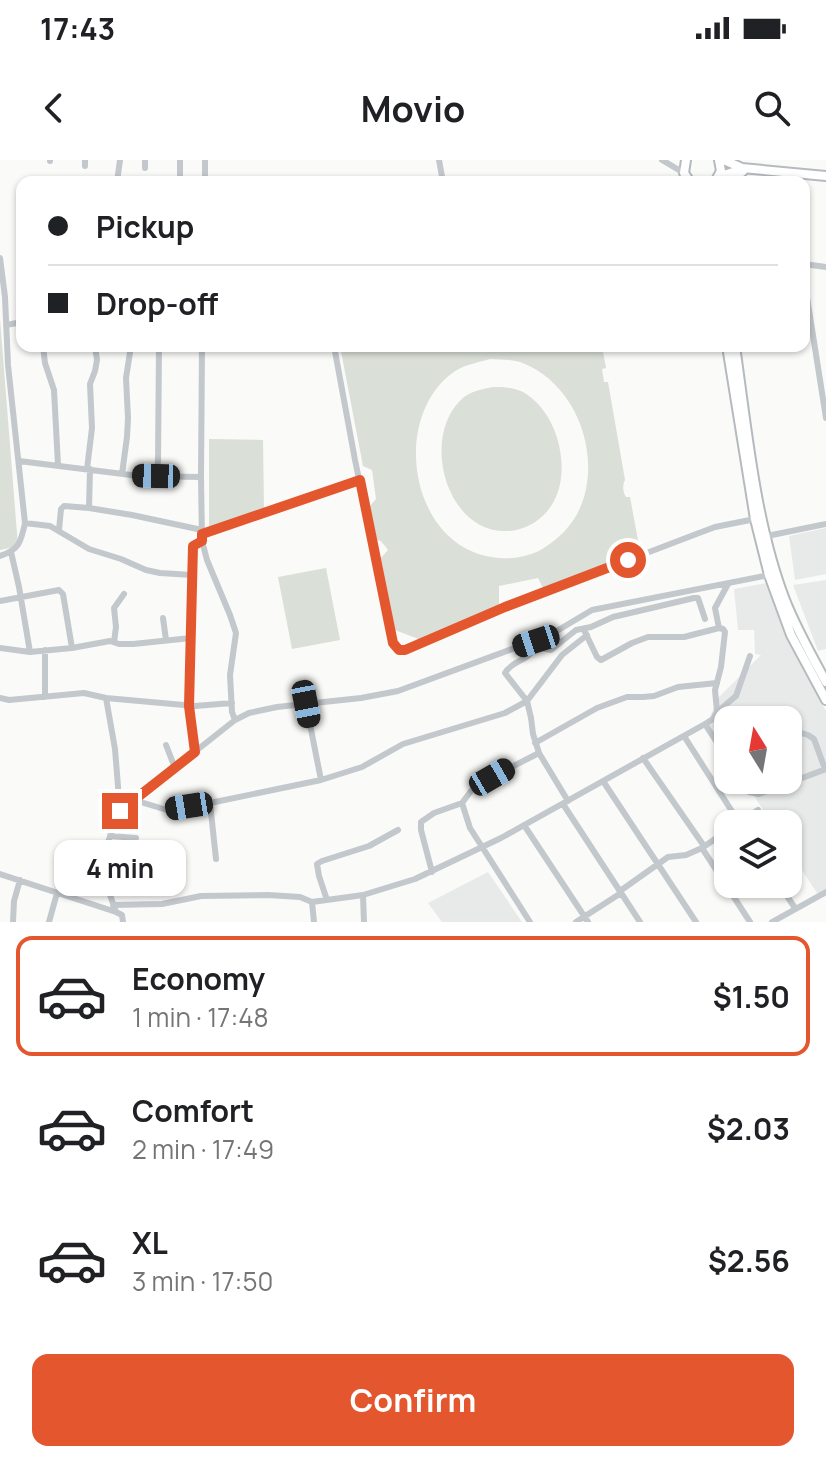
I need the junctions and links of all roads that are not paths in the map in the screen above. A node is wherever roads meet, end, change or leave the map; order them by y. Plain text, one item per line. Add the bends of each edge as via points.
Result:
1 (662, 160) edge
2 (686, 160) edge
3 (722, 160) edge
4 (745, 169) junction
5 (684, 173) junction
6 (686, 176) edge
7 (727, 176) edge
8 (736, 176) edge
9 (789, 176) edge
10 (0, 258) edge
11 (810, 316) edge
12 (16, 323) edge
13 (6, 325) junction
14 (44, 352) edge
15 (96, 352) edge
16 (130, 352) edge
17 (159, 352) edge
18 (202, 352) edge
19 (335, 352) edge
20 (728, 352) edge
21 (736, 352) edge
22 (826, 418) edge
23 (19, 461) junction
24 (58, 465) junction
25 (88, 469) junction
26 (122, 474) junction
27 (156, 476) junction
28 (201, 477) junction
29 (360, 480) junction
30 (89, 508) junction
31 (755, 519) junction
32 (25, 523) junction
33 (826, 524) edge
34 (59, 530) junction
35 (202, 535) junction
36 (767, 536) junction
37 (11, 552) junction
38 (0, 556) edge
39 (192, 575) junction
40 (769, 575) junction
41 (728, 584) junction
42 (124, 594) dead end
43 (20, 598) junction
44 (0, 601) edge
45 (163, 618) dead end
46 (705, 619) dead end
47 (719, 628) junction
48 (586, 632) junction
49 (191, 638) junction
50 (166, 640) junction
51 (114, 642) junction
52 (536, 644) junction
53 (0, 648) edge
54 (72, 648) junction
55 (45, 650) junction
56 (30, 652) junction
57 (750, 656) dead end
58 (826, 682) edge
59 (717, 683) junction
60 (45, 697) junction
61 (0, 698) edge
62 (106, 698) junction
63 (826, 700) edge
64 (527, 701) junction
65 (232, 703) junction
66 (306, 704) junction
67 (189, 706) junction
68 (716, 706) edge
69 (724, 706) edge
70 (714, 717) edge
71 (235, 720) junction
72 (705, 724) junction
73 (802, 733) edge
74 (684, 736) junction
75 (714, 738) edge
76 (535, 743) junction
77 (166, 745) dead end
78 (195, 752) junction
79 (539, 753) junction
80 (643, 758) junction
81 (175, 768) junction
82 (826, 769) edge
83 (802, 778) edge
84 (321, 780) junction
85 (603, 781) junction
86 (134, 800) junction
87 (565, 802) junction
88 (210, 803) junction
89 (462, 803) junction
90 (730, 810) edge
91 (120, 811) junction
92 (524, 825) junction
93 (398, 830) dead end
94 (110, 836) junction
95 (136, 838) dead end
96 (714, 840) edge
97 (703, 847) junction
98 (482, 848) junction
99 (216, 859) dead end
100 (177, 863) dead end
101 (107, 864) junction
102 (658, 864) junction
103 (432, 872) junction
104 (0, 874) edge
105 (20, 880) junction
106 (621, 892) junction
107 (826, 892) edge
108 (57, 893) junction
109 (363, 895) junction
110 (788, 898) edge
111 (327, 900) junction
112 (312, 902) junction
113 (795, 908) junction
114 (114, 909) junction
115 (586, 919) edge
116 (13, 922) edge
117 (49, 922) edge
118 (123, 922) edge
119 (314, 922) edge
120 (364, 922) edge
121 (530, 922) edge
122 (576, 922) edge
123 (640, 922) edge
124 (696, 922) edge
125 (750, 922) edge
126 (772, 922) edge

1 - 5 street
2 - 5 main road
3 - 4 main road
4 - 7 main road
4 - 8 main road
4 - 9 main road
5 - 6 main road
10 - 13 street
11 - 22 street
12 - 13 street
13 - 23 street
14 - 24 street via 54,390
15 - 25 street
16 - 26 street
17 - 27 street
18 - 28 street
19 - 29 street
20 - 31 main road
21 - 36 main road
23 - 24 street
23 - 32 street
24 - 25 street
25 - 26 street
25 - 30 street
26 - 27 street
27 - 28 street
28 - 35 street
29 - 31 street via 393,643 399,650 715,527
29 - 35 street
30 - 34 street via 62,507
30 - 35 street
31 - 40 main road
32 - 34 street
32 - 37 street via 21,541
33 - 36 street
34 - 39 street via 89,549 146,570
35 - 39 street via 193,546
35 - 65 street via 236,633
36 - 58 main road via 786,602
37 - 38 street
37 - 43 street
39 - 49 street
40 - 41 street
40 - 63 main road via 791,635
41 - 47 street via 715,608
41 - 52 street via 592,610
42 - 51 street via 114,608
43 - 44 street
43 - 54 street via 59,590
43 - 56 street
45 - 50 street
46 - 48 street via 696,597 613,617
47 - 48 street via 684,637 648,637 601,660
47 - 59 street via 725,632
48 - 52 street via 571,633 551,650
48 - 64 street
49 - 50 street
49 - 67 street
50 - 51 street
51 - 54 street
52 - 64 street via 505,671
52 - 66 street via 398,691
53 - 56 street
54 - 55 street
55 - 56 street
55 - 60 street
57 - 69 street via 736,696
59 - 68 street
59 - 76 street via 627,697
60 - 61 street
60 - 62 street via 84,693
62 - 67 street
62 - 91 street
64 - 76 street
64 - 84 street via 505,713 403,744 362,767
65 - 67 street
65 - 71 street
66 - 71 street
66 - 84 street
67 - 78 street
70 - 72 street
71 - 78 street
72 - 74 street
72 - 75 street
73 - 82 street via 814,739
74 - 80 street
74 - 90 street
76 - 79 street
77 - 81 street
78 - 81 street
79 - 87 street
79 - 89 street via 471,791
80 - 85 street
80 - 97 street
81 - 86 street
82 - 83 street
84 - 88 street
85 - 87 street
85 - 102 street
86 - 88 street via 167,810
86 - 91 street
87 - 92 street
87 - 106 street
88 - 99 street
89 - 98 street
89 - 103 street via 421,822
91 - 94 street
92 - 98 street
92 - 115 street
93 - 111 street via 317,864
94 - 95 street
94 - 101 street
96 - 97 street
97 - 102 street
97 - 125 street
98 - 103 street
98 - 121 street
100 - 101 street
101 - 114 street
102 - 106 street
102 - 124 street
103 - 109 street
104 - 105 street
105 - 108 street
105 - 116 street
106 - 115 street
106 - 123 street
107 - 113 street
108 - 114 street
108 - 117 street
109 - 111 street
109 - 120 street
110 - 113 street
111 - 112 street
112 - 114 street via 268,895 201,896
112 - 119 street
113 - 126 street
114 - 118 street
115 - 122 street

